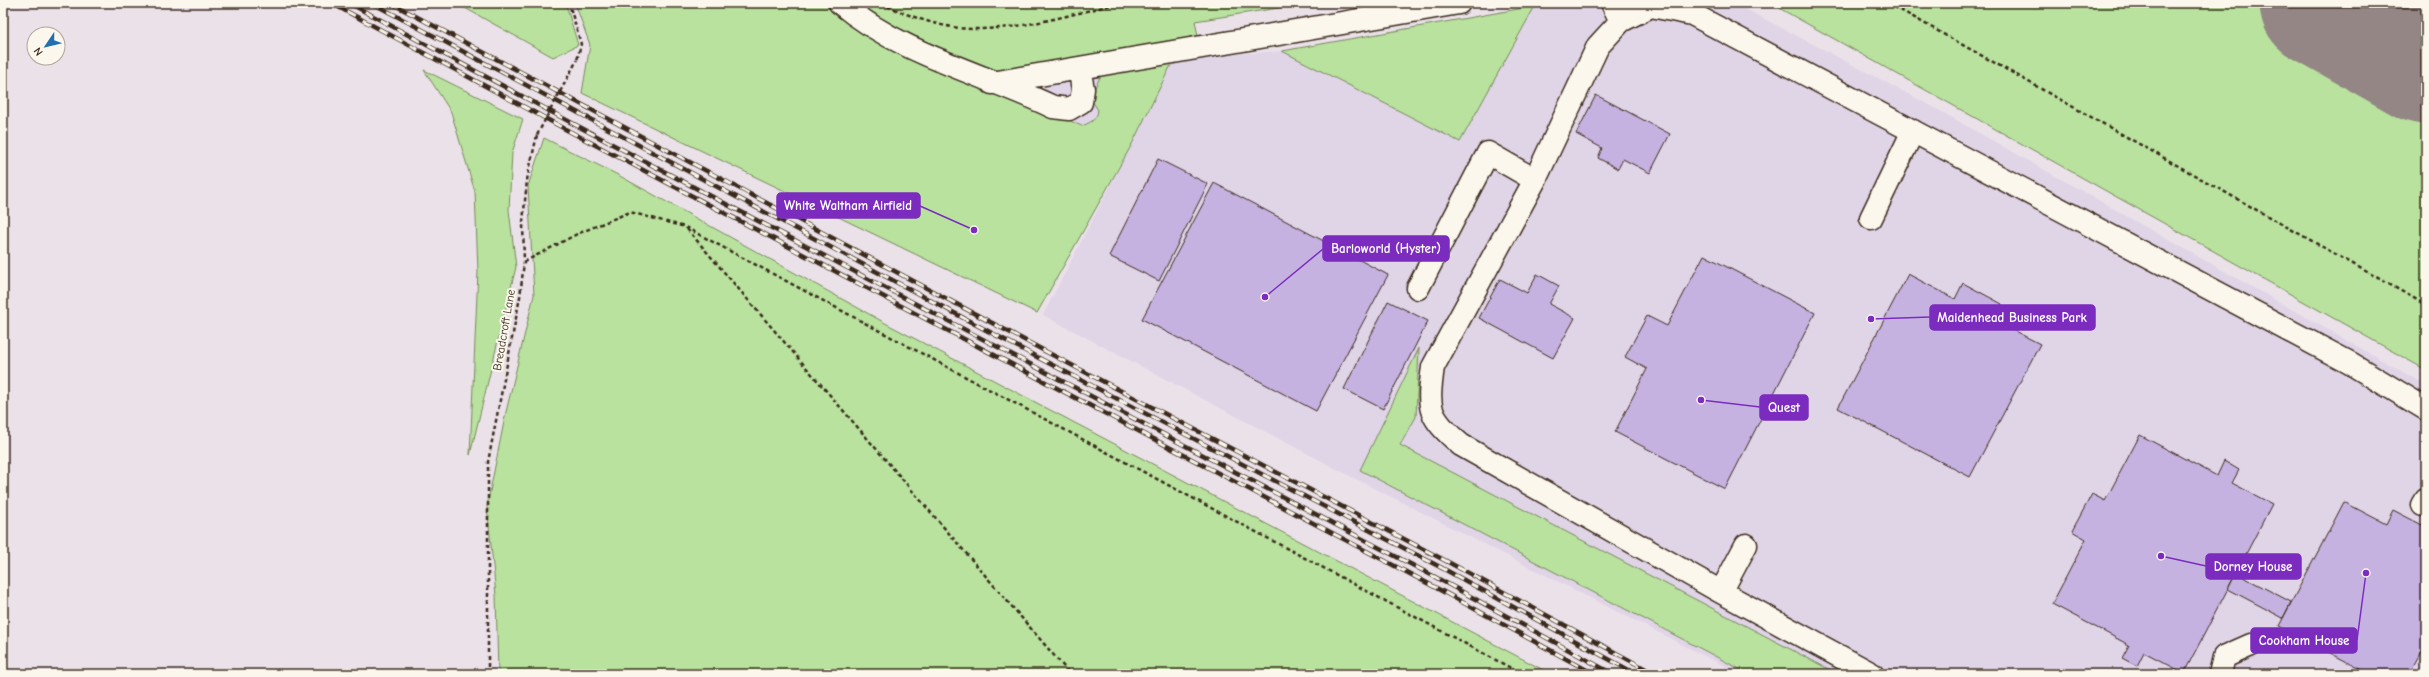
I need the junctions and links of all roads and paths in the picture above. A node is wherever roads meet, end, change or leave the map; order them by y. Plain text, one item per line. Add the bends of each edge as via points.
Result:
1 (566, 3) edge
2 (840, 3) edge
3 (881, 3) edge
4 (1120, 3) edge
5 (1459, 3) edge
6 (1888, 3) edge
7 (1617, 12) edge
8 (1079, 68) junction
9 (992, 83) junction
10 (1913, 131) junction
11 (1535, 180) junction
12 (1871, 218) dead end
13 (685, 227) junction
14 (524, 262) junction
15 (1418, 288) dead end
16 (2426, 305) edge
17 (2426, 409) edge
18 (1746, 545) dead end
19 (1721, 592) junction
20 (2251, 645) dead end
21 (488, 674) edge
22 (1070, 674) edge
23 (1522, 674) edge
24 (1872, 674) edge
25 (2220, 674) edge

1 - 14 path, Breadcroft Lane, bridge via 570,7 581,44 576,60 537,135 527,180 523,222
2 - 9 lane via 924,54
3 - 4 path via 912,17 970,29 1018,25
5 - 8 lane
6 - 16 path
7 - 10 lane via 1651,6 1692,14
7 - 11 lane via 1598,46
8 - 9 lane
8 - 9 lane via 1083,96 1077,106 1069,109 1053,108
10 - 12 lane
10 - 17 lane via 2350,363
11 - 15 lane via 1488,153
11 - 19 lane via 1433,367 1428,399 1438,425 1461,445
13 - 14 path via 630,212 576,234
13 - 22 path
13 - 23 path
14 - 21 path, Breadcroft Lane via 520,297 488,462
18 - 19 lane
19 - 24 lane
20 - 25 lane via 2224,657

